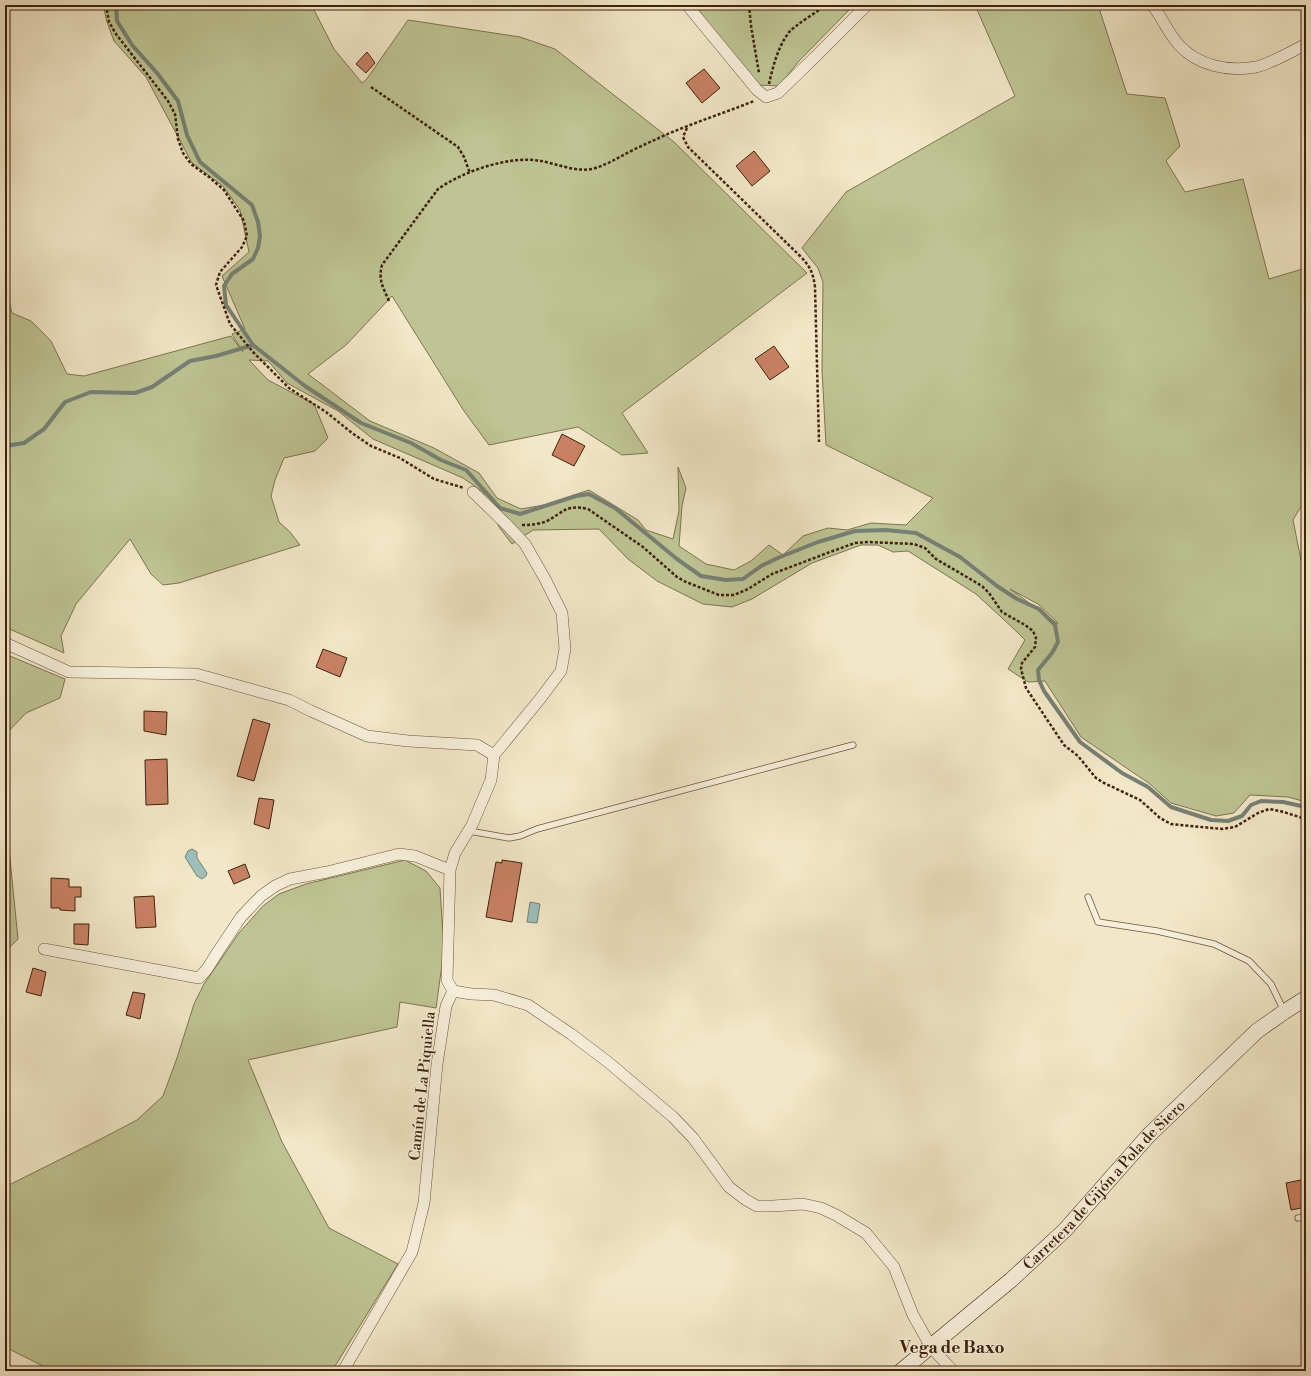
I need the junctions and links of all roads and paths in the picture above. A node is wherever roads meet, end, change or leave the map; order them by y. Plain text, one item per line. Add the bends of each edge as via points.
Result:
1 (106, 5) edge
2 (688, 5) edge
3 (749, 5) edge
4 (826, 5) edge
5 (867, 5) edge
6 (1152, 5) edge
7 (1306, 44) edge
8 (760, 76) dead end
9 (372, 87) dead end
10 (766, 97) junction
11 (687, 127) junction
12 (470, 173) junction
13 (389, 301) dead end
14 (819, 442) dead end
15 (473, 492) joint
16 (508, 526) junction
17 (5, 643) edge
18 (853, 745) dead end
19 (494, 755) junction
20 (1306, 819) edge
21 (469, 831) junction
22 (450, 870) junction
23 (1088, 897) dead end
24 (44, 949) dead end
25 (453, 991) junction
26 (1306, 998) edge
27 (1284, 1012) junction
28 (1306, 1217) edge
29 (1298, 1218) dead end
30 (931, 1347) junction
31 (343, 1371) edge
32 (901, 1371) edge
33 (953, 1371) edge

1 - 15 path via 109,22 116,34 168,101 175,114 178,139 183,153 191,164 224,190 244,221 247,236 242,247 220,272 216,285 230,324 253,352 289,388 352,433 434,479
2 - 10 street via 757,90
3 - 8 path
4 - 10 path via 791,31 784,41 774,62
5 - 10 street via 778,93
6 - 7 street via 1180,46 1196,59 1216,67 1256,66
9 - 12 path via 458,147
10 - 11 path
11 - 12 path via 608,164 590,169 574,169 524,159 507,161
11 - 14 path via 683,137 688,147 809,265 816,287
12 - 13 path via 451,180 438,189 382,265 380,274
15 - 16 street
16 - 19 street via 525,544 562,613 565,649 561,671
16 - 20 path via 546,521 566,509 588,509 643,547 677,577 719,595 734,595 772,574 855,543 914,544 925,548 936,559 982,586 1002,612 1026,624 1033,631 1036,638 1035,647 1022,663 1021,669 1026,688 1064,746 1078,756 1096,778 1140,800 1171,824 1222,829 1235,827 1269,809
17 - 19 street via 69,672 196,674 289,700 367,736 477,745
18 - 21 lane via 537,828 520,836 509,838
19 - 21 street via 491,780
21 - 22 street via 456,853
22 - 24 street via 415,856 399,854 290,879 261,896 241,917 199,978
22 - 25 street via 447,980
23 - 27 lane via 1098,922 1157,931 1214,944 1249,961 1270,984
25 - 30 street via 494,995 528,1005 570,1034 608,1062 673,1117 693,1138 729,1187 746,1200 757,1206 803,1204 821,1208 866,1233 894,1267 913,1316
25 - 31 street, Camín de La Piquiella via 446,1006 440,1042 424,1203 412,1252
26 - 27 street, Carretera de Gijón a Pola de Siero
27 - 30 street, Carretera de Gijón a Pola de Siero via 1256,1031 1154,1130 1065,1230 1011,1280
28 - 29 lane
30 - 32 street, Carretera de Gijón a Pola de Siero
30 - 33 street

